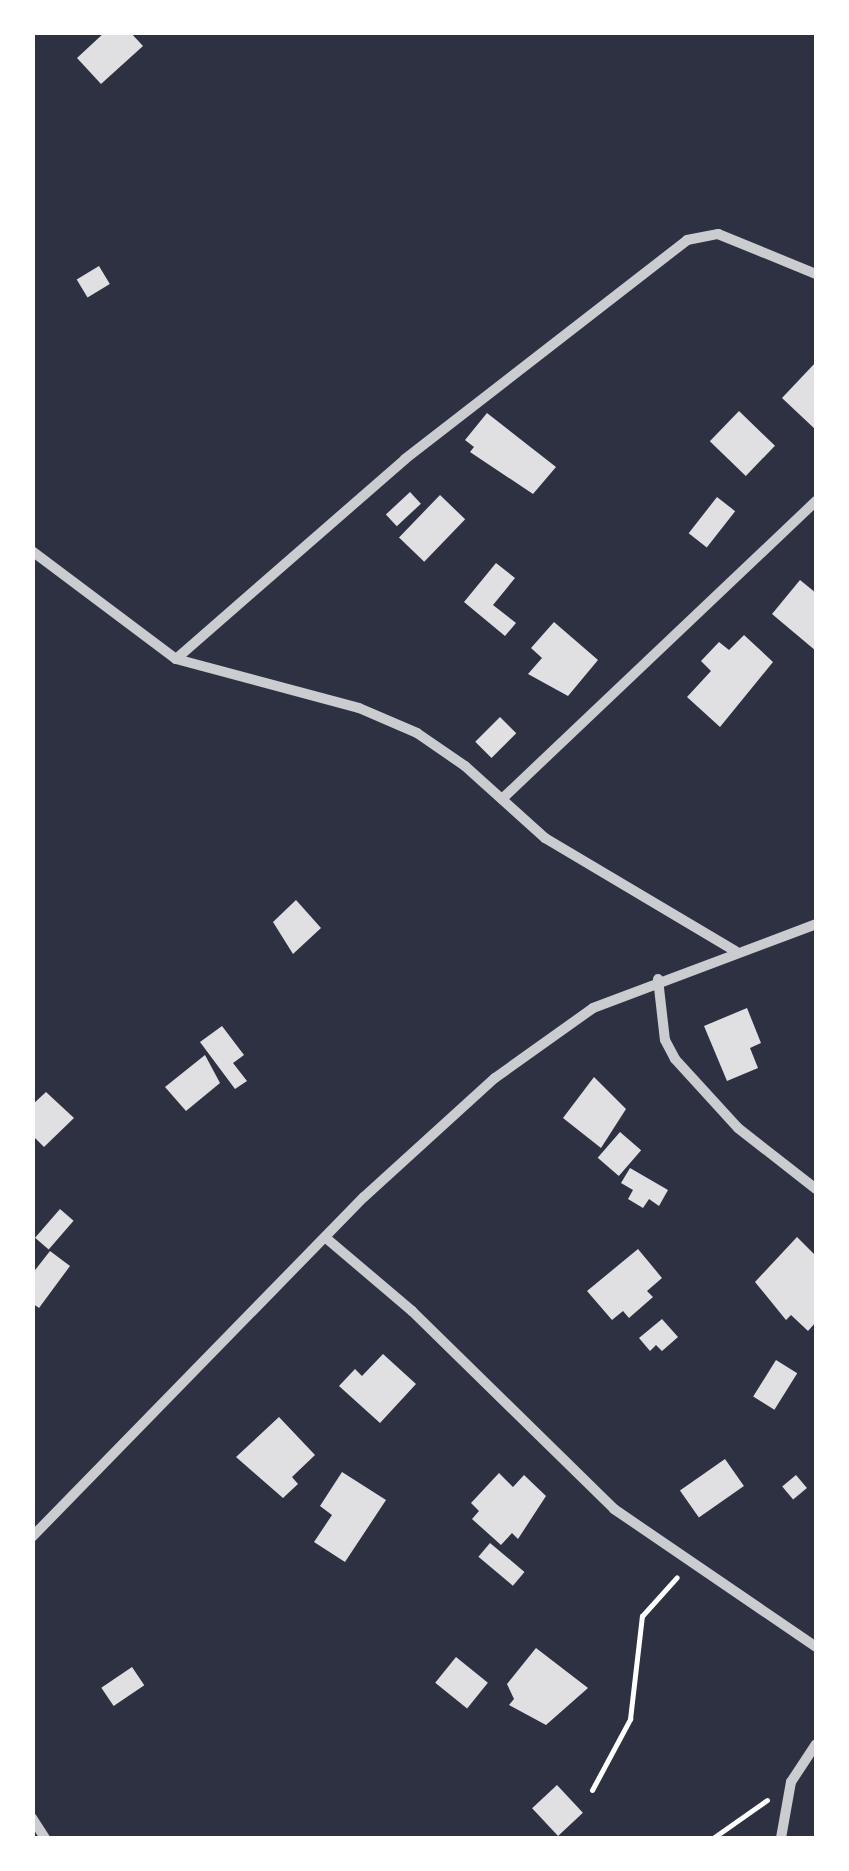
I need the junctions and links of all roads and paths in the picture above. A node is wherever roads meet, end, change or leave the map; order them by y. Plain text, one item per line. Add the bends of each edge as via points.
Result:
1 (816, 274) edge
2 (816, 500) edge
3 (32, 552) edge
4 (176, 659) junction
5 (502, 798) junction
6 (816, 924) edge
7 (735, 952) junction
8 (658, 979) junction
9 (816, 1189) edge
10 (326, 1238) junction
11 (32, 1537) edge
12 (689, 1563) junction
13 (816, 1647) edge
14 (816, 1744) edge
15 (791, 1782) junction
16 (592, 1790) dead end
17 (32, 1818) edge
18 (45, 1838) edge
19 (712, 1838) edge
20 (781, 1838) edge

1 - 4 street via 718,234 687,240 405,460
2 - 5 street
3 - 4 street
4 - 5 street via 390,719
5 - 7 street via 588,867
6 - 7 street
7 - 8 street
8 - 9 street via 675,1059 738,1128
8 - 10 street via 593,1008 521,1058
10 - 11 street
10 - 12 street via 425,1324 552,1454
12 - 13 street
12 - 16 path via 642,1616 630,1719
14 - 15 street
15 - 19 path
15 - 20 street
17 - 18 street

